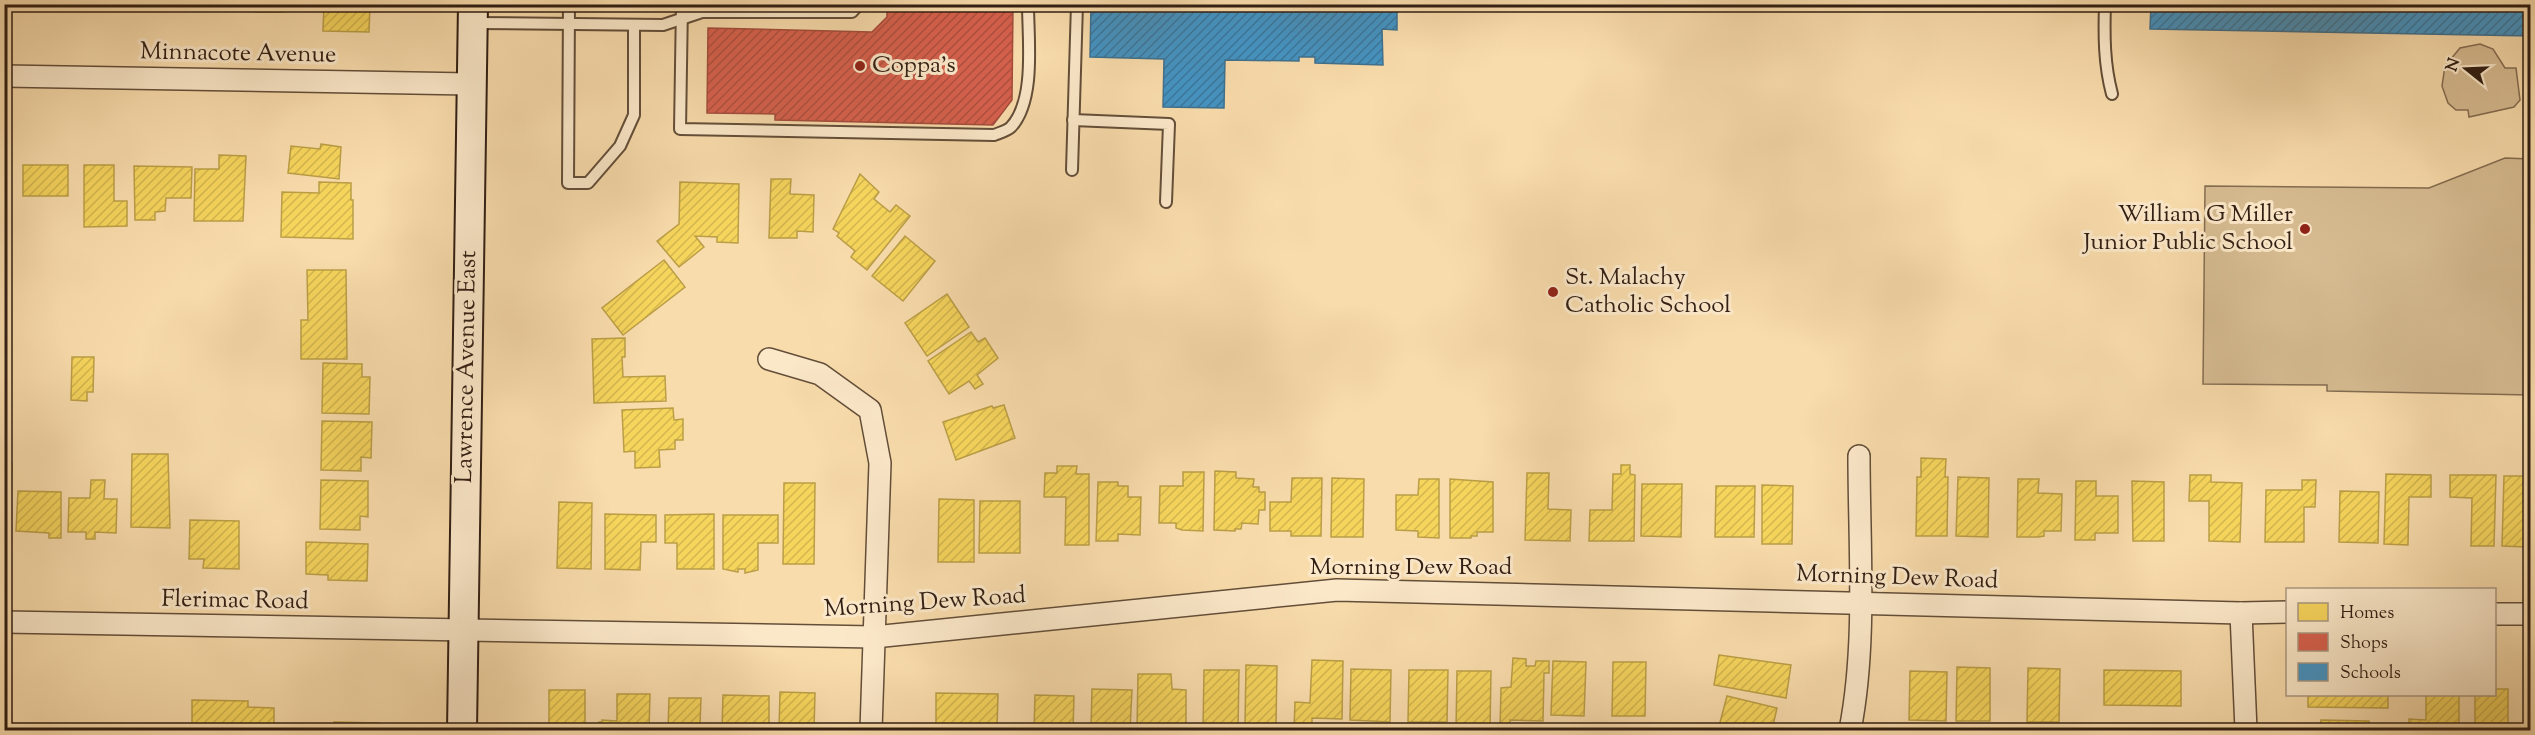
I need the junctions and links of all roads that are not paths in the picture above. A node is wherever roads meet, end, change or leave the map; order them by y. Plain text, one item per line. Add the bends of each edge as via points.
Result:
1 (569, 4) edge
2 (682, 4) edge
3 (859, 4) edge
4 (1028, 4) edge
5 (1077, 4) edge
6 (2105, 4) edge
7 (472, 14) edge
8 (682, 20) junction
9 (568, 23) junction
10 (634, 25) junction
11 (4, 76) edge
12 (470, 84) junction
13 (2112, 94) dead end
14 (1073, 120) junction
15 (1072, 170) dead end
16 (1166, 202) dead end
17 (769, 359) dead end
18 (1859, 456) dead end
19 (1859, 602) junction
20 (2286, 612) edge
21 (2241, 613) junction
22 (2496, 614) edge
23 (2530, 614) edge
24 (4, 622) edge
25 (464, 631) junction
26 (874, 637) junction
27 (462, 730) edge
28 (871, 730) edge
29 (1850, 730) edge
30 (2246, 730) edge

1 - 9 lane
2 - 8 lane
3 - 8 lane via 852,12 702,12
4 - 8 lane via 1028,86 1010,128 994,135 680,129
5 - 14 lane
6 - 13 lane via 2106,73
7 - 9 lane
7 - 12 main road, Lawrence Avenue East
8 - 10 lane via 663,25
9 - 10 lane
9 - 10 lane via 568,183 588,183 620,146 634,115
11 - 12 street, Minnacote Avenue
12 - 25 main road, Lawrence Avenue East
14 - 15 lane
14 - 16 lane via 1169,124
17 - 26 street via 820,374 870,410 880,463
18 - 19 street
19 - 21 street, Morning Dew Road
19 - 26 street, Morning Dew Road via 1338,590
19 - 29 street via 1856,699
20 - 21 street, Morning Dew Road
21 - 30 street
22 - 23 street
24 - 25 street, Flerimac Road
25 - 26 street, Morning Dew Road
25 - 27 main road, Lawrence Avenue East
26 - 28 street

